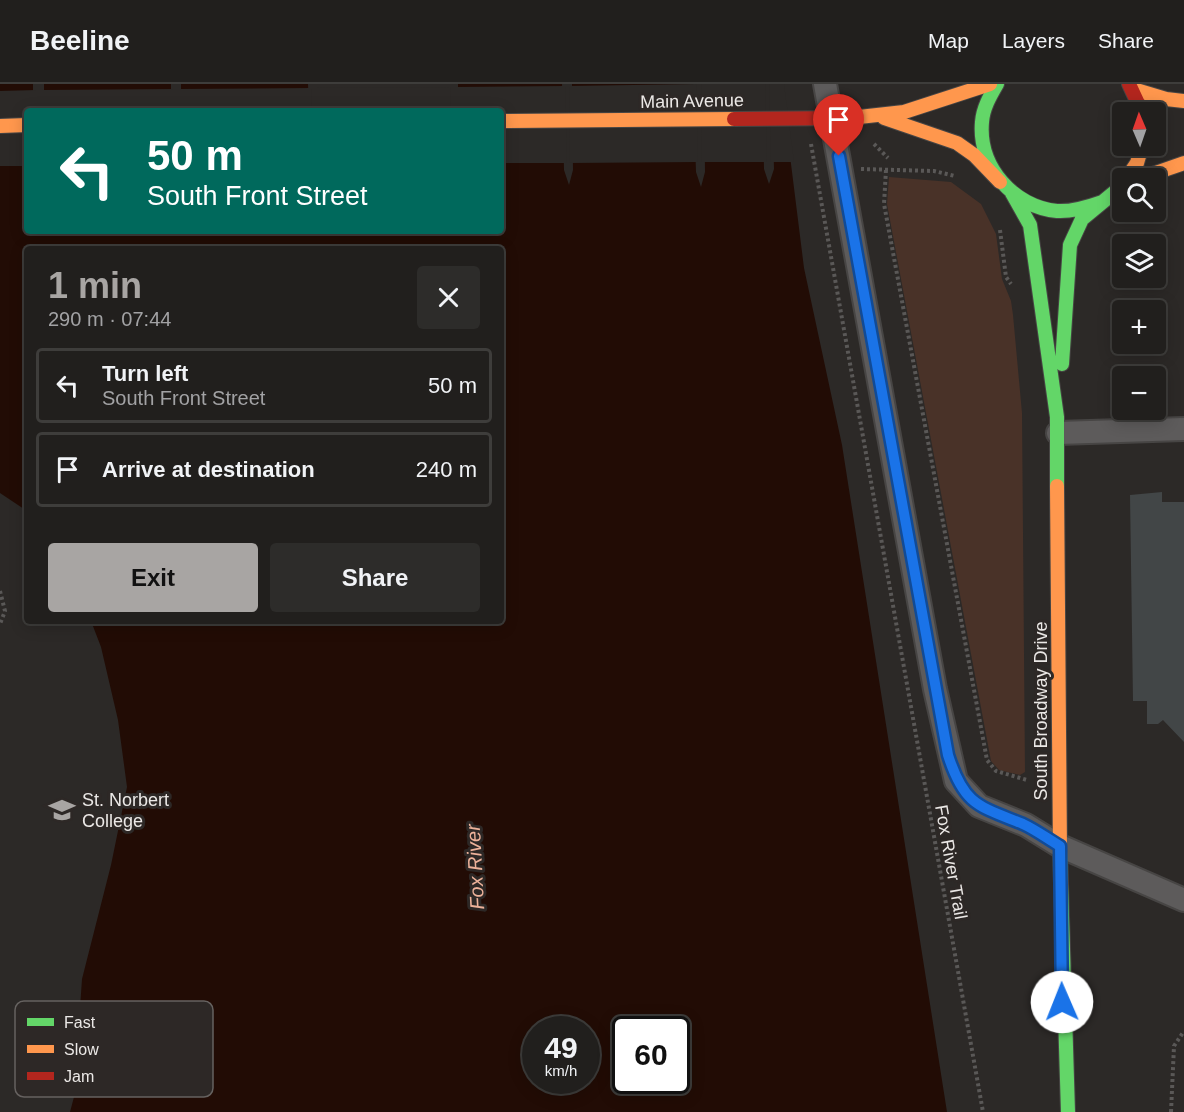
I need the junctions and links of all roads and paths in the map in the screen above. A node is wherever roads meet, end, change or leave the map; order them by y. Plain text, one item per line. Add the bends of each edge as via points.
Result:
1 (825, 84) edge
2 (990, 84) edge
3 (997, 84) edge
4 (1131, 86) edge
5 (1184, 101) edge
6 (1138, 102) edge
7 (884, 118) junction
8 (504, 121) edge
9 (0, 126) edge
10 (24, 126) edge
11 (810, 137) dead end
12 (1184, 163) edge
13 (854, 169) dead end
14 (1166, 169) edge
15 (886, 170) junction
16 (963, 180) dead end
17 (1001, 183) junction
18 (1012, 193) junction
19 (1112, 194) edge
20 (1102, 202) junction
21 (999, 226) dead end
22 (1015, 293) dead end
23 (1058, 425) junction
24 (1184, 429) edge
25 (0, 591) edge
26 (0, 624) edge
27 (1027, 780) dead end
28 (1060, 846) junction
29 (1184, 900) edge
30 (1184, 1031) edge
31 (983, 1112) edge
32 (1068, 1112) edge
33 (1171, 1112) edge

1 - 28 street via 948,755 956,781 979,806 1026,825
2 - 7 main road, Main Avenue
3 - 17 main road via 986,104 982,132 987,159
4 - 5 main road
4 - 6 main road
7 - 8 main road, Main Avenue, bridge
7 - 17 main road, Main Avenue via 957,143
9 - 10 main road
11 - 31 path, Fox River Trail
12 - 14 main road
13 - 15 path
15 - 16 path via 934,171
15 - 27 path via 884,204 987,760 996,771
17 - 18 main road, Main Avenue
18 - 20 main road via 1032,206 1056,211 1079,210
18 - 23 main road via 1032,235
19 - 20 main road
20 - 23 main road via 1082,219 1070,245
21 - 22 path via 1006,277
23 - 24 street
23 - 28 main road, South Broadway Drive
25 - 26 path via 5,611
28 - 29 street
28 - 32 main road, South Broadway Drive
30 - 33 path via 1174,1046

